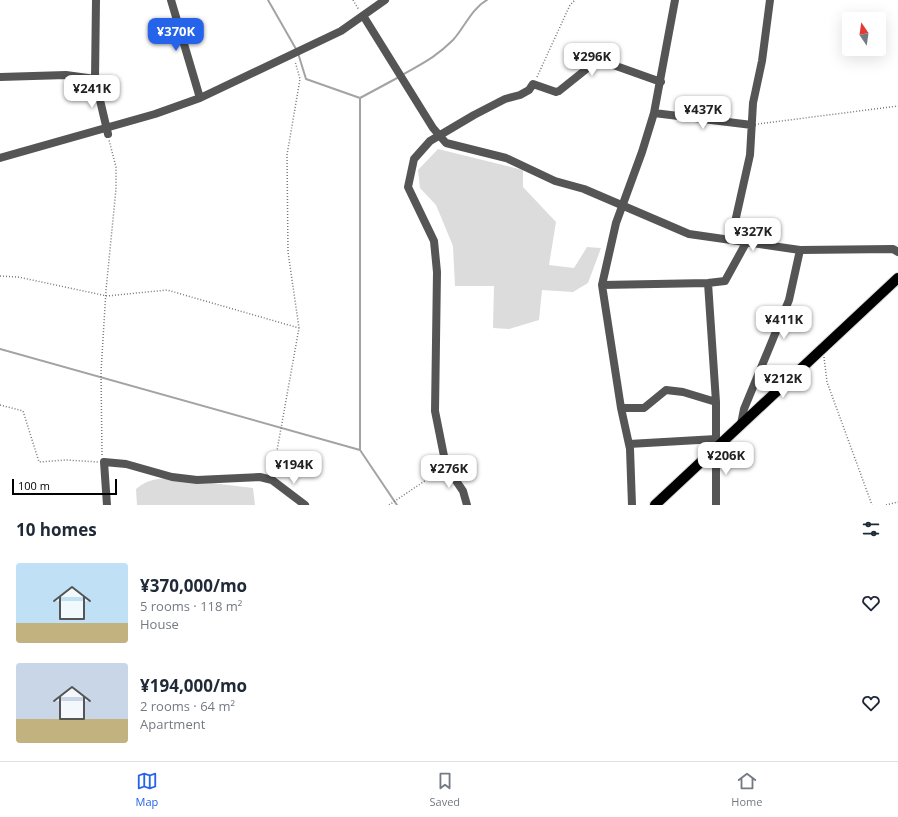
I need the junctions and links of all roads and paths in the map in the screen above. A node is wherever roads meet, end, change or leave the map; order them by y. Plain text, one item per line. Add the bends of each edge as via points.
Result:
1 (96, 0) edge
2 (171, 0) edge
3 (353, 0) edge
4 (385, 0) edge
5 (575, 0) edge
6 (675, 0) edge
7 (770, 0) edge
8 (364, 17) junction
9 (292, 53) junction
10 (0, 77) edge
11 (95, 79) junction
12 (661, 82) junction
13 (534, 84) junction
14 (200, 98) junction
15 (898, 106) edge
16 (654, 113) junction
17 (752, 125) junction
18 (107, 131) junction
19 (438, 135) junction
20 (0, 158) edge
21 (624, 204) junction
22 (731, 240) junction
23 (747, 241) junction
24 (800, 250) junction
25 (898, 252) edge
26 (0, 276) edge
27 (898, 278) edge
28 (708, 283) junction
29 (602, 284) junction
30 (107, 296) junction
31 (299, 328) junction
32 (821, 350) junction
33 (716, 402) junction
34 (0, 405) edge
35 (621, 408) junction
36 (740, 424) junction
37 (716, 443) junction
38 (629, 444) junction
39 (104, 462) junction
40 (446, 466) junction
41 (272, 480) junction
42 (898, 502) edge
43 (107, 505) edge
44 (305, 505) edge
45 (389, 505) edge
46 (467, 505) edge
47 (632, 505) edge
48 (655, 505) edge
49 (716, 505) edge
50 (872, 505) edge
51 (886, 505) edge

1 - 11 street
2 - 14 street
3 - 8 path
4 - 8 street
5 - 13 path via 570,5
6 - 12 street
7 - 17 street via 762,61 753,103
8 - 9 street via 341,31
8 - 19 street
9 - 14 street
9 - 31 path via 300,79 287,155 288,252
10 - 11 street via 66,75
11 - 18 street
12 - 13 street via 602,61 594,63 559,91
12 - 16 street
13 - 19 street via 520,96 505,99
14 - 18 street
15 - 17 path
16 - 17 street
16 - 21 street
17 - 22 street via 750,155
18 - 20 street
18 - 30 path via 116,167
19 - 21 street via 446,142 506,158 554,181
19 - 40 street via 414,159 408,187 434,241 437,272 435,411
21 - 22 street via 689,234
21 - 29 street via 616,223
22 - 23 street
23 - 24 street
23 - 28 street via 725,281
24 - 25 street via 893,249
24 - 36 street via 789,300
26 - 30 path via 18,277
27 - 32 main road
28 - 29 street
28 - 33 street
29 - 35 street
30 - 31 path via 167,290
30 - 39 path via 101,372
31 - 41 path
32 - 36 main road
32 - 50 path via 825,359 827,382
33 - 35 street via 683,392 666,390 644,408
33 - 37 street
34 - 39 path via 23,411 39,462
35 - 38 street
36 - 37 main road
37 - 38 street
37 - 48 main road
37 - 49 street
38 - 47 street
39 - 41 street via 126,464 172,477 197,480 260,477
39 - 43 street
40 - 45 path
40 - 46 street via 463,491
41 - 44 street
42 - 51 path

